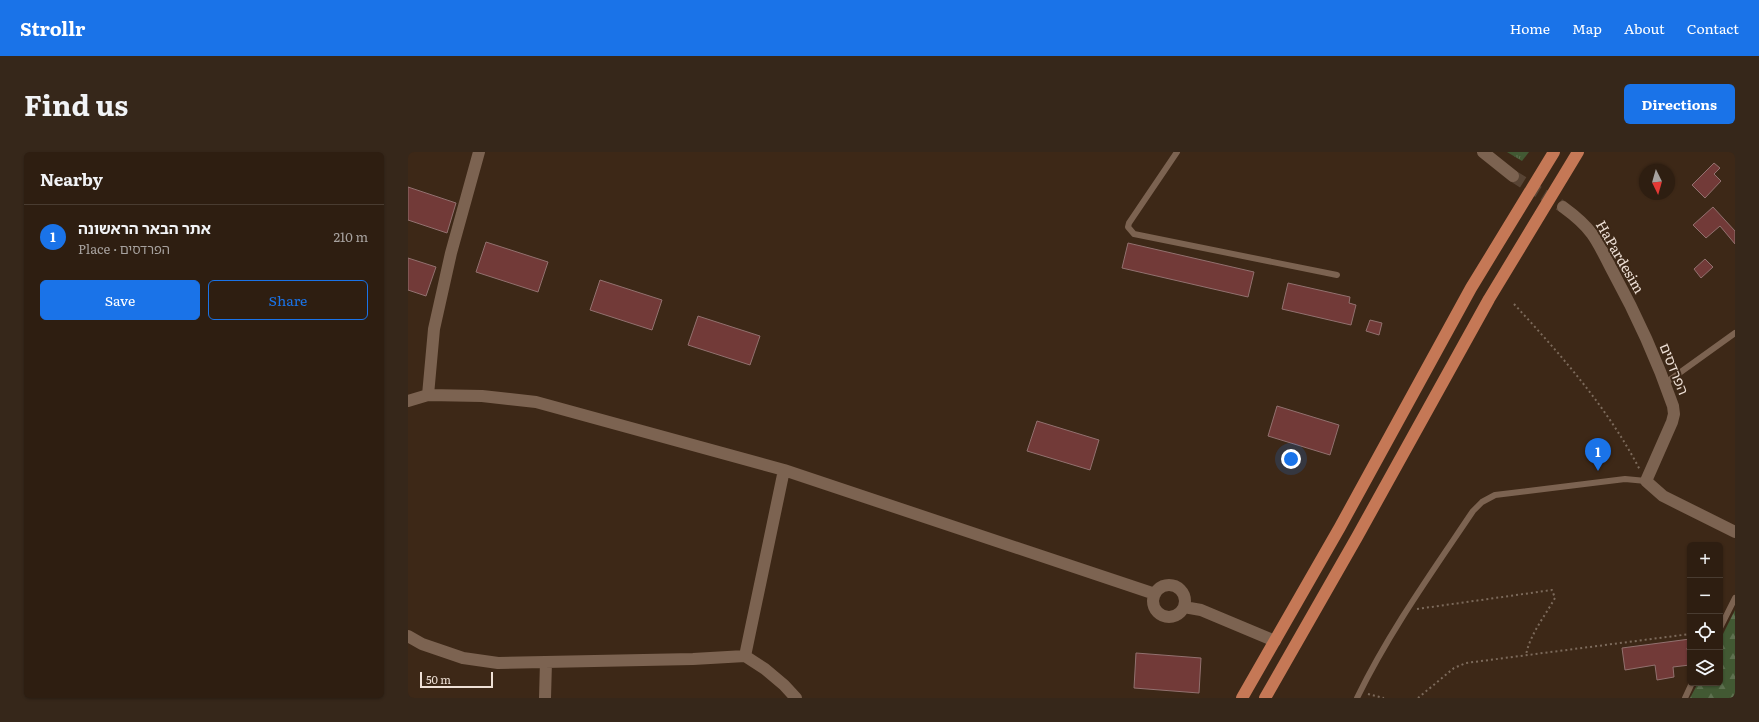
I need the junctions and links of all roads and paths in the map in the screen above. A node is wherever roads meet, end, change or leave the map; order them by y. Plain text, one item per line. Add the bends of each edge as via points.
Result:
1 (480, 152) edge
2 (1177, 152) edge
3 (1483, 152) edge
4 (1554, 152) edge
5 (1578, 152) edge
6 (1513, 176) tunnel mouth
7 (1563, 207) tunnel mouth
8 (1337, 276) dead end
9 (1514, 304) dead end
10 (1631, 308) joint
11 (1735, 333) edge
12 (1664, 384) junction
13 (428, 395) junction
14 (408, 401) edge
15 (784, 470) junction
16 (1646, 482) junction
17 (1735, 532) edge
18 (1154, 594) junction
19 (1735, 598) edge
20 (1184, 607) junction
21 (1406, 611) junction
22 (1723, 622) edge
23 (1687, 634) edge
24 (408, 636) edge
25 (1275, 641) junction
26 (1526, 655) junction
27 (745, 656) junction
28 (546, 662) junction
29 (1691, 686) edge
30 (1360, 692) junction
31 (545, 698) edge
32 (796, 698) edge
33 (1242, 698) edge
34 (1265, 698) edge
35 (1357, 698) edge
36 (1384, 698) edge
37 (1418, 698) edge
38 (1685, 698) edge

1 - 13 street via 451,253 434,328
2 - 8 lane via 1129,223 1128,227 1134,234
3 - 6 street
4 - 25 highway via 1471,288
5 - 34 highway via 1489,298
7 - 10 street, HaPardesim via 1579,219 1592,234
9 - 16 path via 1571,367 1627,445
10 - 12 street, הפרדסים
11 - 12 lane
12 - 16 street, הפרדסים via 1674,414 1665,443
13 - 14 street
13 - 15 street via 482,396 536,402
15 - 18 street
15 - 27 street
16 - 17 street via 1663,496
16 - 21 lane via 1625,479 1494,495 1473,511
18 - 20 street via 1162,587 1178,588 1184,596
18 - 20 street via 1155,609 1162,616 1177,615
19 - 22 lane
20 - 25 street via 1201,610
21 - 26 path via 1552,590 1555,598 1542,618
21 - 30 lane
23 - 26 path
24 - 28 street via 422,644 462,658 498,663
25 - 33 highway
26 - 37 path via 1466,663 1454,668
27 - 28 street
27 - 32 street via 765,669
28 - 31 street
29 - 38 lane
30 - 35 lane
30 - 36 path

